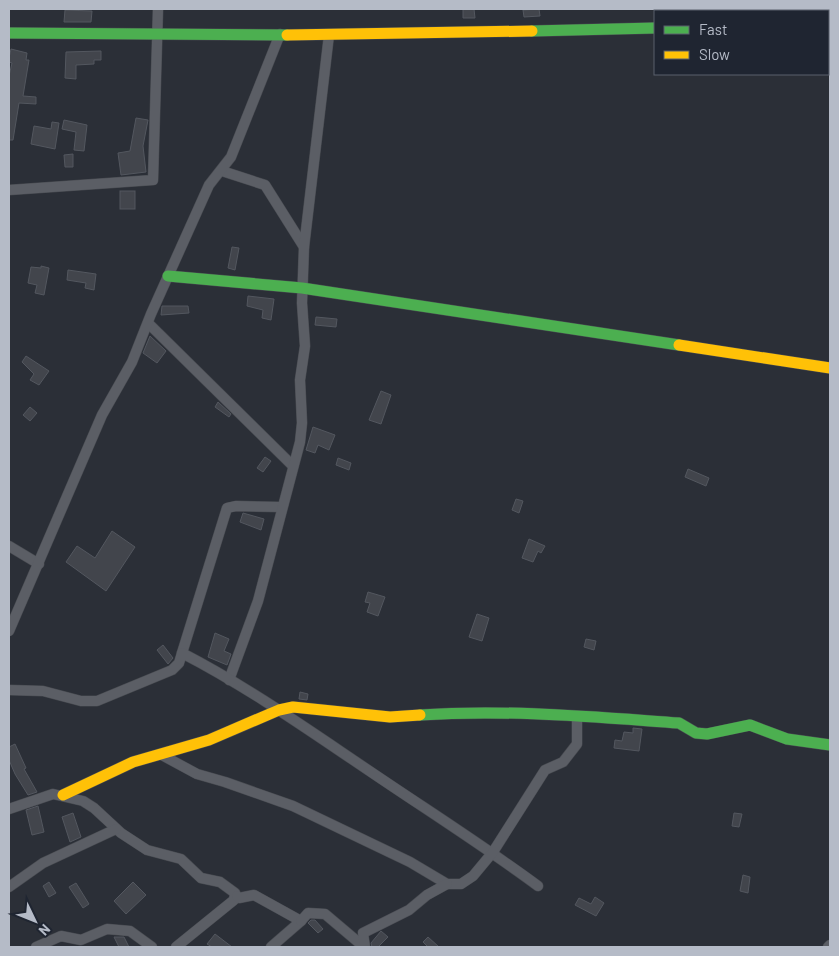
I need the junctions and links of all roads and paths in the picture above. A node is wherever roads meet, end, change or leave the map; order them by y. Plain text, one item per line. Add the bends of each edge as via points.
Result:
1 (158, 9) edge
2 (654, 28) edge
3 (9, 33) edge
4 (157, 33) junction
5 (280, 34) junction
6 (329, 34) junction
7 (222, 171) junction
8 (9, 190) edge
9 (304, 247) junction
10 (168, 276) junction
11 (302, 288) junction
12 (148, 322) junction
13 (830, 368) edge
14 (294, 466) junction
15 (282, 507) junction
16 (9, 546) edge
17 (39, 564) junction
18 (9, 631) edge
19 (182, 653) junction
20 (229, 680) junction
21 (9, 690) edge
22 (279, 710) junction
23 (577, 716) junction
24 (830, 745) edge
25 (160, 754) junction
26 (63, 795) junction
27 (9, 809) edge
28 (116, 829) junction
29 (493, 852) junction
30 (447, 884) junction
31 (538, 886) dead end
32 (9, 887) edge
33 (236, 896) junction
34 (301, 921) junction
35 (36, 947) edge
36 (152, 947) edge
37 (176, 947) edge
38 (271, 947) edge
39 (364, 947) edge

1 - 4 street
2 - 6 street
3 - 4 street
4 - 5 street
4 - 8 street via 153,180
5 - 6 street
5 - 7 street via 231,157
6 - 9 street
7 - 9 street via 265,185
7 - 10 street via 209,185
9 - 11 street
10 - 11 street
10 - 12 street
11 - 13 street
11 - 14 street via 305,346 300,380 302,423
12 - 14 street
12 - 17 street via 132,362 102,415
14 - 15 street
15 - 19 street via 227,508
15 - 20 street via 256,607
16 - 17 street
17 - 18 street
19 - 20 street via 203,662
19 - 21 street via 172,670 97,701 80,701 43,691
20 - 22 street
22 - 23 street via 293,707 390,717 464,712
22 - 25 street via 209,740
22 - 29 street
23 - 24 street via 679,723 696,733 707,734 750,725 787,739
23 - 29 street via 577,744 563,762 545,770
25 - 26 street via 133,762
25 - 30 street via 197,774 293,806 410,862
26 - 27 street via 53,794
26 - 28 street via 94,808
28 - 32 street via 43,864
28 - 33 street via 147,850 181,859 201,878 220,882
29 - 30 street via 473,876 461,884
29 - 31 street
30 - 39 street via 427,894 409,910 363,933
33 - 34 street via 254,895
33 - 37 street
34 - 38 street
34 - 39 street via 308,913 325,914
35 - 36 street via 61,936 81,940 107,929 130,931

